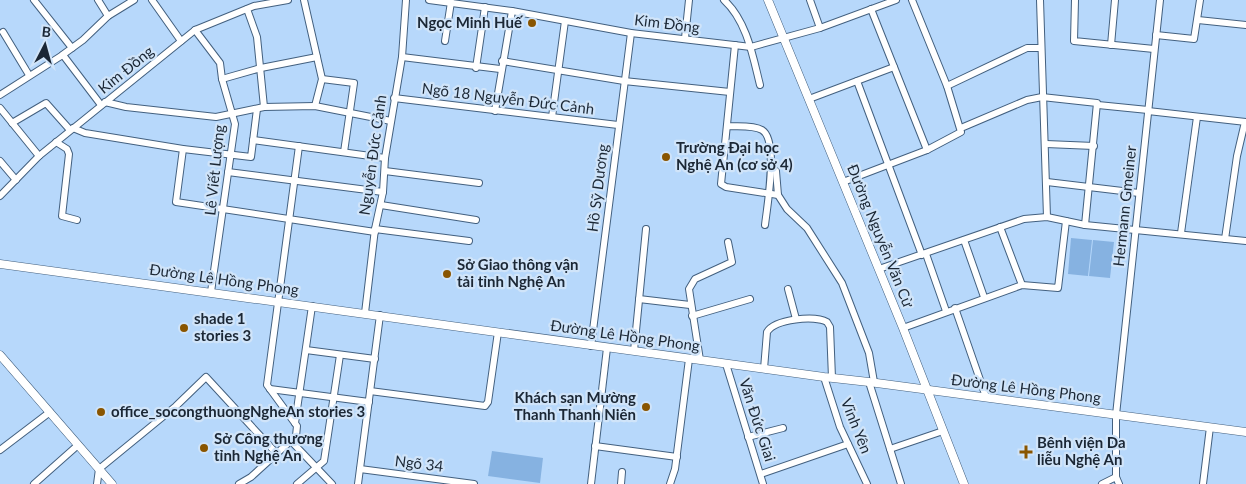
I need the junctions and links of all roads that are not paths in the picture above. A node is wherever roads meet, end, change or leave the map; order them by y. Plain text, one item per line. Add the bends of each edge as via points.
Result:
1 (34, 0) edge
2 (98, 0) edge
3 (134, 0) edge
4 (152, 0) edge
5 (288, 0) edge
6 (304, 0) edge
7 (406, 0) edge
8 (429, 0) edge
9 (689, 0) edge
10 (724, 0) edge
11 (768, 0) edge
12 (810, 0) edge
13 (896, 0) edge
14 (912, 0) edge
15 (1040, 0) edge
16 (1075, 0) edge
17 (1115, 0) edge
18 (1160, 0) edge
19 (1200, 0) edge
20 (280, 1) edge
21 (451, 2) junction
22 (485, 7) junction
23 (247, 9) junction
24 (872, 9) junction
25 (512, 11) junction
26 (108, 16) junction
27 (1198, 20) junction
28 (565, 21) junction
29 (1246, 25) edge
30 (820, 28) junction
31 (195, 30) junction
32 (3, 32) dead end
33 (631, 33) junction
34 (1156, 34) junction
35 (685, 38) junction
36 (784, 39) junction
37 (181, 41) junction
38 (445, 41) dead end
39 (735, 45) junction
40 (1112, 45) junction
41 (751, 47) junction
42 (72, 48) junction
43 (1041, 48) junction
44 (1154, 48) junction
45 (63, 55) junction
46 (317, 57) junction
47 (402, 57) junction
48 (502, 61) junction
49 (894, 67) junction
50 (261, 68) junction
51 (476, 68) junction
52 (500, 69) junction
53 (558, 70) junction
54 (29, 75) junction
55 (222, 79) junction
56 (322, 79) junction
57 (857, 81) junction
58 (624, 82) junction
59 (760, 86) dead end
60 (946, 86) junction
61 (730, 92) junction
62 (0, 95) edge
63 (1042, 97) junction
64 (394, 98) junction
65 (809, 99) junction
66 (103, 104) junction
67 (1098, 105) junction
68 (315, 106) junction
69 (264, 107) junction
70 (0, 108) edge
71 (257, 109) junction
72 (495, 111) junction
73 (1148, 111) junction
74 (349, 113) junction
75 (232, 115) junction
76 (552, 117) junction
77 (1197, 117) junction
78 (390, 120) junction
79 (1245, 122) edge
80 (12, 123) junction
81 (618, 125) junction
82 (727, 126) junction
83 (961, 128) junction
84 (72, 129) junction
85 (254, 140) junction
86 (56, 142) junction
87 (1046, 144) junction
88 (299, 146) junction
89 (1094, 146) junction
90 (183, 149) junction
91 (926, 150) junction
92 (344, 152) junction
93 (230, 154) junction
94 (39, 156) junction
95 (385, 158) junction
96 (0, 161) edge
97 (887, 164) junction
98 (384, 171) junction
99 (776, 171) dead end
100 (228, 172) junction
101 (16, 180) junction
102 (294, 180) junction
103 (843, 182) junction
104 (1047, 182) junction
105 (479, 183) dead end
106 (1090, 186) junction
107 (383, 192) junction
108 (769, 192) junction
109 (1138, 193) junction
110 (0, 196) edge
111 (778, 196) junction
112 (380, 205) junction
113 (224, 210) junction
114 (1047, 217) junction
115 (77, 220) dead end
116 (289, 220) junction
117 (476, 220) dead end
118 (1066, 221) junction
119 (765, 224) dead end
120 (1086, 225) junction
121 (1000, 227) junction
122 (1134, 228) junction
123 (646, 229) dead end
124 (375, 230) junction
125 (1181, 233) junction
126 (1226, 239) junction
127 (964, 240) junction
128 (469, 241) dead end
129 (1246, 241) edge
130 (728, 242) dead end
131 (924, 255) junction
132 (0, 264) edge
133 (878, 269) junction
134 (1022, 285) junction
135 (788, 289) dead end
136 (211, 292) junction
137 (984, 297) junction
138 (639, 299) junction
139 (750, 299) dead end
140 (278, 301) junction
141 (690, 305) junction
142 (312, 306) junction
143 (955, 308) junction
144 (946, 311) junction
145 (365, 313) junction
146 (380, 315) junction
147 (692, 316) junction
148 (796, 319) junction
149 (903, 328) junction
150 (498, 332) junction
151 (591, 346) junction
152 (608, 348) junction
153 (306, 350) junction
154 (634, 351) junction
155 (340, 354) junction
156 (0, 355) edge
157 (375, 359) junction
158 (689, 359) junction
159 (700, 360) junction
160 (726, 364) junction
161 (764, 369) junction
162 (828, 378) junction
163 (871, 382) junction
164 (270, 389) junction
165 (927, 390) junction
166 (370, 391) junction
167 (300, 393) junction
168 (986, 397) junction
169 (334, 398) junction
170 (369, 402) junction
171 (50, 412) junction
172 (1116, 414) junction
173 (295, 423) junction
174 (1210, 427) junction
175 (783, 428) dead end
176 (943, 431) junction
177 (1246, 432) edge
178 (748, 437) junction
179 (291, 441) junction
180 (848, 444) junction
181 (78, 445) junction
182 (596, 446) junction
183 (890, 449) junction
184 (0, 450) edge
185 (277, 454) junction
186 (677, 457) junction
187 (317, 468) junction
188 (360, 469) junction
189 (99, 470) junction
190 (622, 472) dead end
191 (761, 474) junction
192 (1114, 481) edge
193 (34, 484) edge
194 (97, 484) edge
195 (112, 484) edge
196 (239, 484) edge
197 (297, 484) edge
198 (332, 484) edge
199 (358, 484) edge
200 (474, 484) edge
201 (591, 484) edge
202 (621, 484) edge
203 (670, 484) edge
204 (763, 484) edge
205 (867, 484) edge
206 (901, 484) edge
207 (964, 484) edge
208 (1102, 484) edge
209 (1203, 484) edge

1 - 42 street
2 - 26 street
3 - 26 street
4 - 37 street
5 - 20 street, Kim Đồng
6 - 46 street
7 - 47 street, Nguyễn Đức Cảnh
8 - 21 street, Kim Đồng
9 - 35 street
10 - 41 street
11 - 36 main road, Đường Nguyễn Văn Cừ
12 - 30 street
13 - 24 street, Kim Đồng
14 - 60 street
15 - 43 street
16 - 40 street via 1073,40
17 - 40 street
18 - 34 street, Hermann Gmeiner
19 - 27 street
20 - 23 street, Kim Đồng
21 - 22 street, Kim Đồng
21 - 38 street
22 - 25 street, Kim Đồng
22 - 51 street
23 - 31 street, Kim Đồng
23 - 50 street via 257,37
24 - 30 street, Kim Đồng
24 - 49 street
25 - 28 street, Kim Đồng
25 - 48 street
26 - 42 street
27 - 29 street
27 - 34 street via 1193,40
28 - 33 street, Kim Đồng
28 - 53 street
30 - 36 street, Kim Đồng
31 - 37 street, Kim Đồng
31 - 55 street, Lê Viết Lượng via 220,64
32 - 54 street
33 - 35 street, Kim Đồng
33 - 58 street, Hồ Sỹ Dương
34 - 44 street, Hermann Gmeiner
35 - 39 street, Kim Đồng
36 - 41 street, Kim Đồng
36 - 65 main road, Đường Nguyễn Văn Cừ
37 - 66 street, Kim Đồng
39 - 41 street, Kim Đồng
39 - 61 street
40 - 44 street
41 - 59 street
42 - 45 street
43 - 60 street via 1026,48
43 - 63 street
44 - 73 street, Hermann Gmeiner
45 - 54 street
45 - 66 street
46 - 50 street
46 - 56 street
47 - 51 street
47 - 64 street, Nguyễn Đức Cảnh
48 - 52 street
48 - 53 street
49 - 57 street
49 - 91 street
50 - 55 street
50 - 69 street
51 - 52 street
52 - 72 street
53 - 58 street
53 - 76 street
54 - 62 street
55 - 75 street, Lê Viết Lượng
56 - 68 street
56 - 74 street via 354,83
57 - 65 street
57 - 97 street
58 - 61 street
58 - 81 street, Hồ Sỹ Dương
60 - 83 street
61 - 82 street
63 - 67 street
63 - 83 street via 1027,100
63 - 87 street
64 - 72 street, Ngõ 18 Nguyễn Đức Cảnh
64 - 78 street, Nguyễn Đức Cảnh
65 - 103 main road, Đường Nguyễn Văn Cừ
66 - 75 street via 216,117
66 - 84 street, Kim Đồng
67 - 73 street
67 - 89 street
68 - 69 street
68 - 74 street
69 - 71 street
70 - 80 street
71 - 75 street
71 - 85 street
72 - 76 street, Ngõ 18 Nguyễn Đức Cảnh
73 - 77 street
73 - 109 street, Hermann Gmeiner
74 - 78 street
74 - 92 street
75 - 93 street, Lê Viết Lượng via 235,124
76 - 81 street, Ngõ 18 Nguyễn Đức Cảnh
77 - 79 street
77 - 125 street
78 - 95 street, Nguyễn Đức Cảnh
79 - 126 street
80 - 84 street via 46,103
80 - 94 street
81 - 151 street, Hồ Sỹ Dương
82 - 108 street via 764,132 772,162
82 - 108 street via 720,184
83 - 91 street via 960,134
84 - 86 street, Kim Đồng
84 - 90 street
85 - 88 street
85 - 93 street via 251,157
86 - 94 street, Kim Đồng
86 - 115 street via 69,154 62,216
87 - 89 street
87 - 104 street
88 - 92 street
88 - 102 street
89 - 106 street
90 - 93 street
90 - 113 street via 176,202
91 - 97 street
92 - 95 street
93 - 100 street, Lê Viết Lượng
94 - 101 street, Kim Đồng
95 - 98 street, Nguyễn Đức Cảnh
96 - 101 street
97 - 103 street
97 - 131 street
98 - 105 street
98 - 107 street, Nguyễn Đức Cảnh
99 - 111 street
100 - 102 street
100 - 113 street, Lê Viết Lượng
101 - 110 street, Kim Đồng
102 - 107 street
102 - 116 street
103 - 133 main road, Đường Nguyễn Văn Cừ
104 - 106 street
104 - 114 street
106 - 109 street
106 - 120 street
107 - 112 street, Nguyễn Đức Cảnh
108 - 111 street
108 - 119 street
109 - 122 street, Hermann Gmeiner
111 - 163 street via 807,228 842,282 869,354
112 - 117 street
112 - 124 street, Nguyễn Đức Cảnh
113 - 116 street
113 - 136 street, Lê Viết Lượng
114 - 118 street
114 - 121 street via 1024,219
116 - 124 street
116 - 140 street
118 - 120 street
118 - 134 street via 1058,288
120 - 122 street
121 - 127 street
121 - 134 street
122 - 125 street
122 - 172 street, Hermann Gmeiner
123 - 138 street
124 - 128 street
124 - 145 street, Nguyễn Đức Cảnh
125 - 126 street
126 - 129 street
127 - 131 street
127 - 137 street
130 - 141 street via 732,262 693,280 688,288
131 - 133 street
131 - 144 street
132 - 136 main road, Đường Lê Hồng Phong
133 - 149 main road, Đường Nguyễn Văn Cừ
134 - 137 street
135 - 148 street
136 - 140 main road, Đường Lê Hồng Phong
137 - 143 street
138 - 141 street
138 - 154 street
139 - 147 street
140 - 142 main road, Đường Lê Hồng Phong
140 - 164 street via 267,385
141 - 147 street
142 - 145 main road, Đường Lê Hồng Phong
142 - 153 street
143 - 144 street
143 - 168 street
144 - 149 street
145 - 146 main road, Đường Lê Hồng Phong
146 - 150 main road, Đường Lê Hồng Phong
146 - 157 street
147 - 159 street
148 - 161 street via 768,330
148 - 162 street, Vĩnh Yên via 824,320 829,324
149 - 165 main road, Đường Nguyễn Văn Cừ
150 - 151 main road, Đường Lê Hồng Phong
150 - 166 street via 485,406
151 - 152 main road, Đường Lê Hồng Phong
152 - 154 main road, Đường Lê Hồng Phong
152 - 182 street
153 - 155 street
153 - 167 street
154 - 158 main road, Đường Lê Hồng Phong
155 - 157 street
155 - 169 street
156 - 171 main road
157 - 166 street
158 - 159 main road, Đường Lê Hồng Phong
158 - 186 street
159 - 160 main road, Đường Lê Hồng Phong
160 - 161 main road, Đường Lê Hồng Phong
160 - 178 street, Văn Đức Giai
161 - 162 main road, Đường Lê Hồng Phong
162 - 163 main road, Đường Lê Hồng Phong
162 - 180 street, Vĩnh Yên via 840,427
163 - 165 main road, Đường Lê Hồng Phong
163 - 183 street
164 - 167 street
164 - 173 street
165 - 168 main road, Đường Lê Hồng Phong
165 - 176 main road, Đường Nguyễn Văn Cừ
166 - 170 street
167 - 169 street
167 - 173 street
168 - 172 main road, Đường Lê Hồng Phong
169 - 170 street
169 - 187 street via 324,461
170 - 188 street
171 - 181 main road
171 - 184 street
172 - 174 main road, Đường Lê Hồng Phong
172 - 192 street, Hermann Gmeiner
173 - 179 street via 296,436
174 - 177 main road, Đường Lê Hồng Phong
174 - 209 street
175 - 178 street
176 - 183 street
176 - 207 main road, Đường Nguyễn Văn Cừ
178 - 191 street, Văn Đức Giai
179 - 185 street
179 - 187 street
180 - 191 street
180 - 205 street, Vĩnh Yên
181 - 189 main road
181 - 193 street
182 - 186 street
182 - 201 street
183 - 206 street
185 - 189 street via 206,377
185 - 196 street
186 - 203 street
187 - 197 street
187 - 198 street
188 - 199 street
188 - 200 street, Ngõ 34
189 - 194 street
189 - 195 main road
190 - 202 street
191 - 204 street, Văn Đức Giai
192 - 208 street

